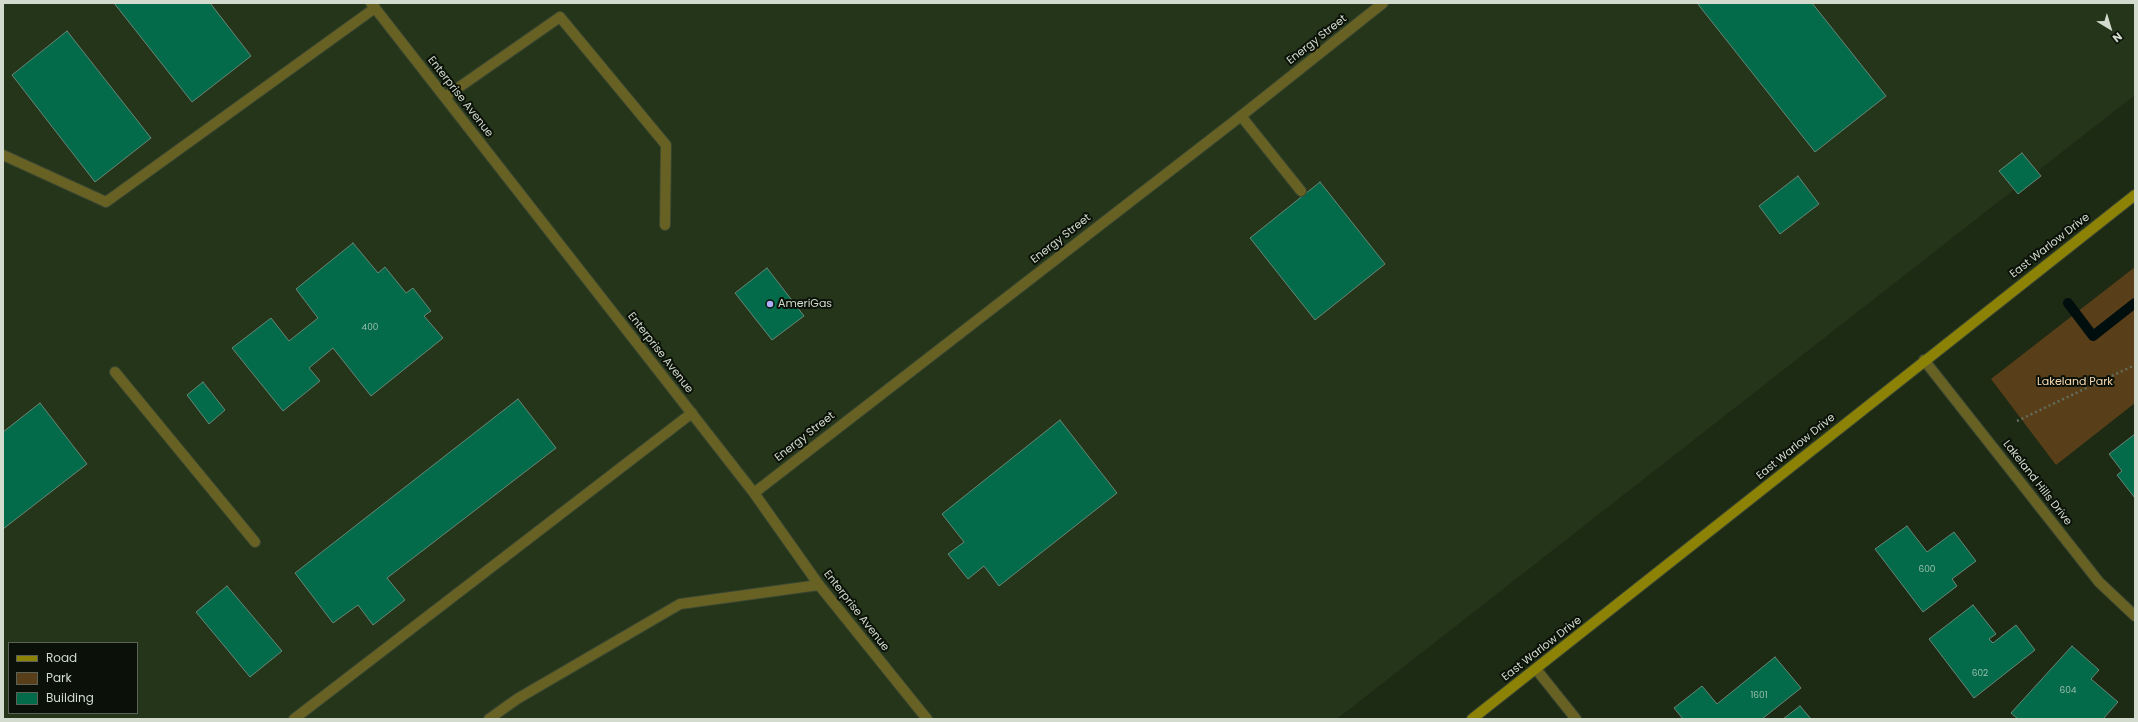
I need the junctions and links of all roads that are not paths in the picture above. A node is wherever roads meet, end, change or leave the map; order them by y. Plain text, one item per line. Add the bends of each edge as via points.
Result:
1 (1383, 3) edge
2 (373, 6) edge
3 (445, 97) junction
4 (1241, 116) junction
5 (3, 155) edge
6 (1301, 191) dead end
7 (2135, 194) edge
8 (665, 225) dead end
9 (1924, 360) junction
10 (115, 372) dead end
11 (692, 413) junction
12 (754, 493) junction
13 (255, 542) dead end
14 (819, 585) junction
15 (2135, 616) edge
16 (1536, 669) junction
17 (294, 719) edge
18 (489, 719) edge
19 (927, 719) edge
20 (1472, 719) edge
21 (1576, 719) edge

1 - 4 street, Energy Street
2 - 3 street, Enterprise Avenue
2 - 5 street via 106,202
3 - 8 street via 560,17 666,145
3 - 11 street, Enterprise Avenue
4 - 6 street
4 - 12 street, Energy Street
7 - 9 street, East Warlow Drive
9 - 15 street, Lakeland Hills Drive via 2100,582
9 - 16 street, East Warlow Drive
10 - 13 street
11 - 12 street, Enterprise Avenue
11 - 17 street
12 - 14 street, Enterprise Avenue
14 - 18 street via 680,604 517,699
14 - 19 street, Enterprise Avenue
16 - 20 street, East Warlow Drive
16 - 21 street

